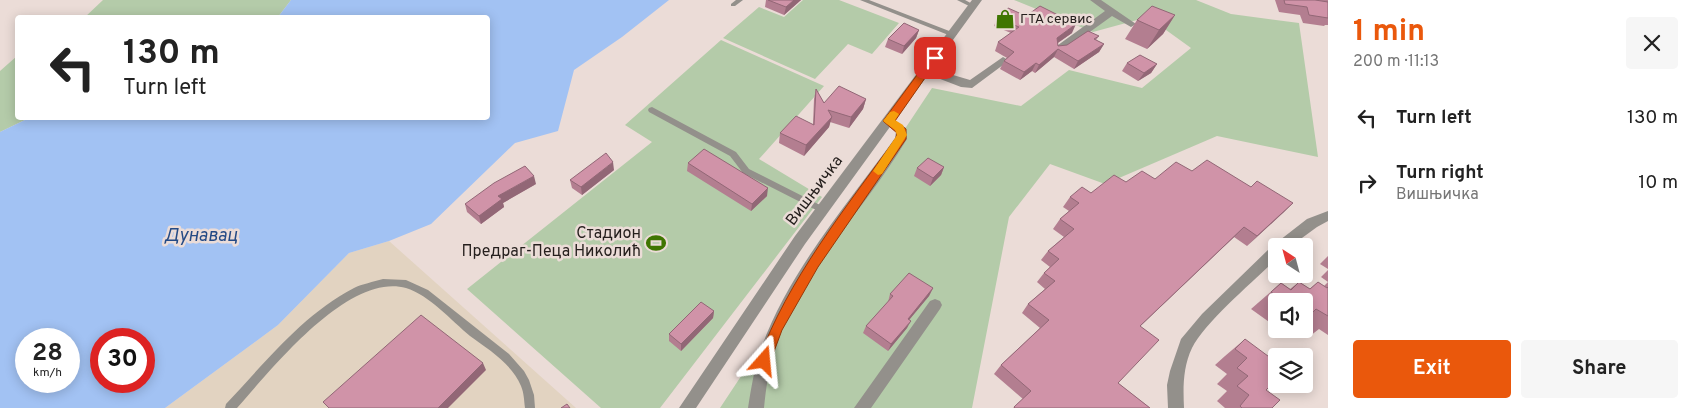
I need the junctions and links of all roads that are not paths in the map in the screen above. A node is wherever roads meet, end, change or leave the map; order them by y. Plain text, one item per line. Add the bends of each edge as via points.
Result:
1 (740, 0) edge
2 (863, 0) edge
3 (960, 0) edge
4 (1095, 0) edge
5 (975, 3) edge
6 (733, 5) dead end
7 (1112, 11) junction
8 (1131, 24) dead end
9 (952, 34) junction
10 (1058, 50) edge
11 (1003, 60) edge
12 (926, 70) junction
13 (652, 110) dead end
14 (888, 121) junction
15 (823, 210) junction
16 (1328, 216) edge
17 (1292, 238) edge
18 (1268, 259) edge
19 (935, 305) dead end
20 (230, 408) edge
21 (530, 408) edge
22 (687, 408) edge
23 (756, 408) edge
24 (862, 408) edge
25 (1176, 408) edge

1 - 6 lane
2 - 9 lane
3 - 5 lane
4 - 7 street
5 - 9 street, Вишњичка
7 - 8 street
7 - 10 street
9 - 12 street, Вишњичка
11 - 12 street via 972,84
12 - 14 street, Вишњичка
13 - 15 lane via 733,154 746,171
14 - 15 street, Вишњичка
14 - 23 street via 902,131 901,139 814,264 776,328 764,361
15 - 22 street, Вишњичка
16 - 17 street
18 - 25 street via 1207,318 1186,344 1177,371
19 - 24 street
20 - 21 lane via 304,329 336,302 373,283 397,283 422,292 509,361 528,386

